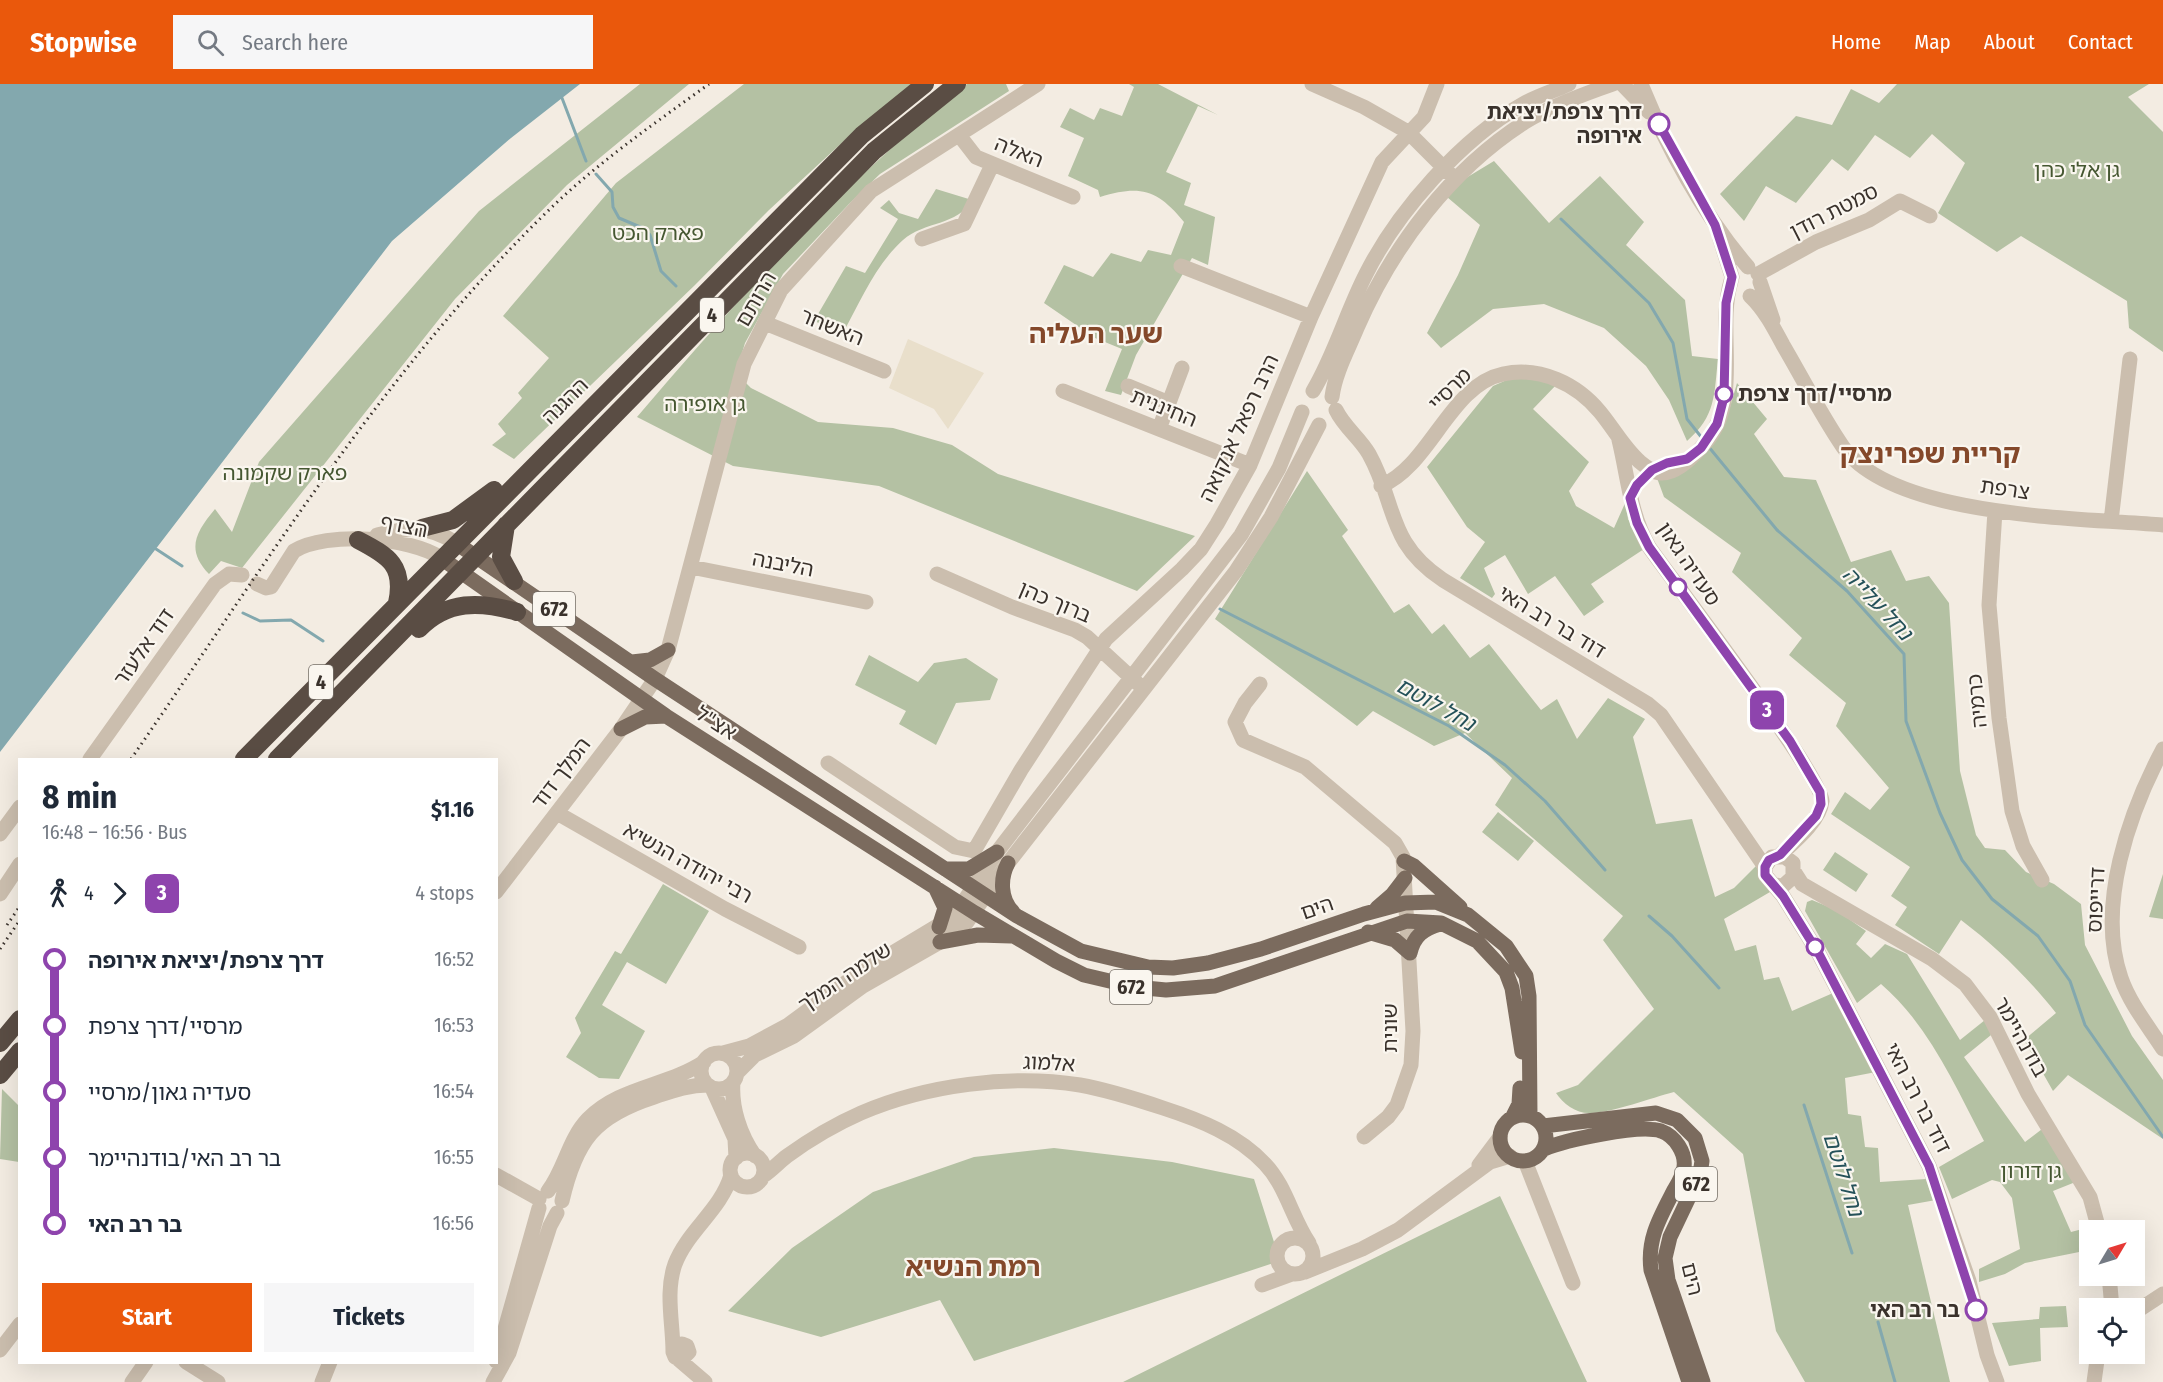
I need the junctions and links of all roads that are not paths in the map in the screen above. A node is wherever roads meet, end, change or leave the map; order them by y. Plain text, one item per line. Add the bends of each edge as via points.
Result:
1 (926, 84) edge
2 (957, 84) edge
3 (1038, 84) edge
4 (1312, 84) edge
5 (1437, 84) edge
6 (1569, 84) edge
7 (1613, 84) edge
8 (1622, 84) edge
9 (1641, 84) edge
10 (1659, 124) junction
11 (1407, 132) junction
12 (959, 135) junction
13 (992, 165) junction
14 (1449, 173) junction
15 (1073, 196) dead end
16 (1930, 216) dead end
17 (1715, 225) junction
18 (922, 239) dead end
19 (1181, 266) dead end
20 (1756, 274) junction
21 (1732, 279) junction
22 (1747, 296) junction
23 (1311, 317) junction
24 (765, 322) junction
25 (1727, 322) junction
26 (1778, 334) junction
27 (2130, 359) dead end
28 (1182, 368) dead end
29 (884, 371) dead end
30 (1128, 386) dead end
31 (1063, 391) dead end
32 (1313, 391) junction
33 (1169, 403) junction
34 (1334, 403) junction
35 (1302, 412) junction
36 (1322, 424) junction
37 (1159, 429) junction
38 (1618, 437) junction
39 (1356, 438) junction
40 (546, 452) junction
41 (1250, 465) junction
42 (1652, 470) junction
43 (1381, 486) junction
44 (1630, 498) junction
45 (1995, 511) junction
46 (2111, 521) junction
47 (506, 525) junction
48 (2163, 525) edge
49 (422, 528) junction
50 (358, 540) junction
51 (456, 543) junction
52 (476, 556) junction
53 (441, 558) junction
54 (691, 567) junction
55 (459, 572) junction
56 (242, 574) dead end
57 (937, 574) dead end
58 (514, 581) junction
59 (257, 584) dead end
60 (866, 602) dead end
61 (397, 603) junction
62 (517, 612) junction
63 (1099, 648) junction
64 (668, 650) junction
65 (632, 662) junction
66 (1131, 678) junction
67 (656, 679) junction
68 (1260, 684) dead end
69 (1143, 688) junction
70 (642, 699) junction
71 (335, 700) junction
72 (666, 716) junction
73 (621, 729) junction
74 (2163, 749) edge
75 (91, 757) edge
76 (245, 758) edge
77 (277, 758) edge
78 (828, 763) dead end
79 (18, 810) edge
80 (557, 813) junction
81 (0, 834) edge
82 (1742, 834) junction
83 (1778, 856) junction
84 (1003, 857) junction
85 (1404, 861) junction
86 (18, 867) edge
87 (1765, 867) junction
88 (945, 869) junction
89 (1795, 873) junction
90 (1405, 878) junction
91 (2042, 880) dead end
92 (1773, 885) junction
93 (935, 887) junction
94 (973, 887) junction
95 (498, 888) edge
96 (0, 894) edge
97 (986, 895) junction
98 (1406, 903) junction
99 (968, 908) junction
100 (1364, 914) junction
101 (1468, 915) junction
102 (1017, 916) junction
103 (1407, 921) junction
104 (1441, 923) junction
105 (1368, 932) junction
106 (940, 934) junction
107 (1013, 936) junction
108 (799, 947) dead end
109 (1410, 953) junction
110 (18, 1021) edge
111 (0, 1043) edge
112 (2163, 1049) edge
113 (18, 1053) edge
114 (723, 1053) junction
115 (704, 1062) junction
116 (0, 1075) edge
117 (735, 1077) junction
118 (710, 1086) junction
119 (1530, 1116) junction
120 (1512, 1118) junction
121 (1543, 1126) junction
122 (1364, 1137) dead end
123 (1500, 1137) junction
124 (1544, 1149) junction
125 (757, 1157) junction
126 (736, 1158) junction
127 (784, 1158) junction
128 (1517, 1159) junction
129 (731, 1175) junction
130 (498, 1176) edge
131 (763, 1176) junction
132 (1467, 1178) junction
133 (748, 1187) junction
134 (542, 1200) junction
135 (1288, 1202) junction
136 (718, 1204) junction
137 (560, 1207) junction
138 (2096, 1220) edge
139 (1286, 1239) junction
140 (1310, 1246) junction
141 (1348, 1255) junction
142 (1276, 1258) junction
143 (1299, 1273) junction
144 (1574, 1283) dead end
145 (2163, 1294) edge
146 (2145, 1300) edge
147 (18, 1327) edge
148 (0, 1350) edge
149 (498, 1355) edge
150 (145, 1364) edge
151 (189, 1364) edge
152 (329, 1364) edge
153 (496, 1364) edge
154 (2096, 1364) edge
155 (702, 1380) edge
156 (493, 1381) edge
157 (132, 1382) edge
158 (218, 1382) edge
159 (322, 1382) edge
160 (1689, 1382) edge
161 (1703, 1382) edge
162 (1998, 1382) edge
163 (2094, 1382) edge

1 - 40 highway, ההגנה / 4 via 862,135
2 - 47 highway, 4 via 874,151
3 - 12 street, הרותם
4 - 11 street
5 - 11 street, הרב רפאל אנקואה via 1424,117
6 - 14 street via 1506,115
7 - 14 street via 1525,122
8 - 10 street, צרפת
9 - 10 street, צרפת
10 - 17 street, צרפת
11 - 14 street
11 - 23 street, הרב רפאל אנקואה via 1382,162
12 - 13 street, האלה via 976,157
12 - 24 street, הרותם via 871,191 781,290
13 - 15 street, האלה
13 - 18 street via 964,224
14 - 32 street via 1403,218 1377,254
14 - 34 street via 1380,279 1338,374
16 - 20 street, סמטת רודן via 1900,201
17 - 20 street, צרפת
17 - 21 street, צרפת
19 - 23 street
20 - 21 street via 1736,270
20 - 22 street via 1757,291
20 - 26 street, צרפת
21 - 22 street via 1734,291
21 - 25 street via 1726,303
22 - 25 street via 1735,305
22 - 26 street, צרפת
23 - 41 street, הרב רפאל אנקואה
24 - 29 street, האשחר
24 - 54 street, הרותם via 744,364
25 - 42 street via 1724,397 1709,438 1687,459
26 - 45 street, צרפת via 1844,448 1861,466 1927,496
27 - 46 street
28 - 33 street
30 - 33 street
31 - 37 street, החיננית
32 - 34 street via 1322,391
32 - 35 street via 1304,398
33 - 37 street
34 - 36 street via 1331,420
34 - 39 street, דוד בר רב האי
35 - 36 street via 1308,421
35 - 66 street via 1279,468 1241,536
36 - 39 street
36 - 69 street via 1253,547
37 - 41 street, החיננית
38 - 42 street, מרסיי
38 - 43 street, מרסיי via 1590,402 1559,380 1536,373 1503,374 1469,394 1403,472
38 - 44 street, מרסיי
39 - 43 street, דוד בר רב האי via 1370,455
40 - 49 highway via 462,515
40 - 51 highway, ההגנה / 4
41 - 63 street, הרב רפאל אנקואה via 1201,549 1120,623
42 - 44 street
43 - 82 street, דוד בר רב האי via 1400,534 1433,573 1661,715
44 - 83 street, סעדיה גאון via 1649,547 1790,741 1820,792 1816,816
45 - 46 street, צרפת
45 - 91 street, כרמיה via 1989,605 2000,718 2012,811 2023,846
46 - 48 street, צרפת
47 - 52 highway, 4
47 - 58 highway via 501,557
49 - 50 street, הצדף
49 - 51 street, הצדף
50 - 53 street, הצדף via 420,547
50 - 59 street, הצדף via 322,542 294,551 271,587
50 - 61 highway via 380,552 396,568 401,582
51 - 52 main road, אצ"ל / 672
51 - 53 highway, ההגנה / 4
52 - 55 highway, 4
52 - 58 main road, אצ"ל / 672
53 - 55 main road, אצ"ל / 672
53 - 61 highway, ההגנה / 4
54 - 60 street, הליבנה
54 - 64 street, הרותם
55 - 62 main road, אצ"ל / 672
55 - 71 highway, 4
56 - 75 street, דוד אלעזר via 229,574 215,584
57 - 63 street, ברוך כהן via 1075,630
58 - 65 main road, אצ"ל / 672
61 - 76 highway, ההגנה / 4
62 - 70 main road, אצ"ל / 672
62 - 71 highway via 477,604 442,611
63 - 66 street, ברוך כהן
63 - 78 street, הרב רפאל אנקואה via 974,851 955,847
64 - 65 main road via 650,660
64 - 67 street, הרותם
65 - 67 main road, אצ"ל / 672
66 - 69 street, ברוך כהן
66 - 84 street
67 - 70 street, המלך דוד
67 - 88 main road, אצ"ל / 672
68 - 85 street via 1235,722 1243,740 1305,767 1395,843
69 - 84 street
70 - 72 main road, אצ"ל / 672
70 - 73 street, המלך דוד
71 - 77 highway, 4
72 - 73 main road via 645,717
72 - 93 main road, אצ"ל / 672
73 - 80 street, המלך דוד
74 - 112 street, דרייפוס via 2121,852 2114,924 2120,977
79 - 81 street
80 - 95 street, המלך דוד
80 - 108 street, רבי יהודה הנשיא
82 - 83 street, דוד בר רב האי
82 - 87 street, דוד בר רב האי
83 - 87 street
83 - 89 street via 1793,863
84 - 88 main road via 969,869
84 - 94 street
84 - 97 street
84 - 102 main road via 1003,892
85 - 90 street, שונית
85 - 101 main road
86 - 96 street
87 - 92 street via 1767,879
88 - 94 main road, אצ"ל / 672
89 - 92 street via 1787,884
89 - 138 street, בודנהיימר via 1802,884 1932,959 1965,984 1990,1017 2028,1094 2090,1197
90 - 98 street, שונית
90 - 100 main road via 1386,902
92 - 162 street, דוד בר רב האי via 1819,954 1929,1166 1969,1281 1987,1355
93 - 99 main road, אצ"ל / 672
93 - 106 main road via 945,908
94 - 97 main road, הים / 672
94 - 99 street
97 - 99 street
97 - 102 main road, הים / 672
98 - 100 main road, הים / 672
98 - 101 main road, הים / 672 via 1436,902
98 - 103 street, שונית
99 - 106 street, שלמה המלך via 962,927
99 - 107 main road, הים / 672
100 - 102 main road, הים / 672 via 1261,949 1173,968 1100,958 1057,940
101 - 119 main road, הים / 672 via 1506,946 1526,976
103 - 104 main road, הים / 672
103 - 105 main road, הים / 672
103 - 109 street, שונית
104 - 109 main road via 1420,933
104 - 120 main road, הים / 672 via 1477,941 1500,963 1510,980 1522,1048 1520,1104
105 - 107 main road, הים / 672 via 1215,986 1166,990 1114,984 1084,975
105 - 109 main road via 1395,940
106 - 107 main road
106 - 114 street, שלמה המלך via 856,975 775,1032 749,1046
106 - 117 street, שלמה המלך via 794,1036 755,1055
109 - 122 street, שונית via 1411,1065 1397,1105
110 - 111 highway
113 - 116 highway
114 - 115 street via 712,1054
114 - 117 street via 732,1059
115 - 118 street via 701,1074
115 - 134 street via 682,1075 623,1096 596,1112 573,1138 555,1182
117 - 118 street via 724,1089
117 - 125 street via 734,1106 744,1138
118 - 126 street via 735,1139
118 - 137 street via 687,1086 627,1105 609,1115 584,1144
119 - 120 main road
119 - 121 main road
120 - 123 main road
121 - 124 main road
121 - 161 main road, הים / 672 via 1656,1113 1677,1120 1695,1138 1702,1161 1700,1174 1670,1237 1665,1258 1668,1280
123 - 128 main road via 1503,1148
123 - 132 street
124 - 128 main road via 1538,1156
124 - 160 main road, הים / 672 via 1570,1139 1647,1130 1661,1131 1679,1146 1685,1166 1656,1226 1649,1254
125 - 126 street via 744,1154
125 - 127 street
125 - 131 street via 764,1168
126 - 129 street
127 - 131 street, אלמוג
127 - 135 street, אלמוג via 885,1104 980,1084 1043,1082 1106,1091 1203,1122 1256,1154 1274,1175
128 - 132 street via 1490,1162
128 - 144 street
129 - 133 street via 737,1184
129 - 136 street
130 - 134 street
131 - 133 street
132 - 141 street via 1398,1230
133 - 136 street
134 - 137 street via 556,1193
134 - 137 street via 548,1215
134 - 149 street
135 - 139 street, אלמוג via 1292,1229
135 - 140 street, אלמוג
136 - 155 street via 688,1240 676,1264 671,1291 671,1319 682,1351
137 - 156 street via 550,1226 509,1353
139 - 140 street via 1297,1237
139 - 142 street via 1278,1247
140 - 141 street via 1321,1255
140 - 143 street via 1312,1261
141 - 143 street
142 - 143 street via 1281,1268
142 - 143 street via 1262,1285
145 - 146 street
147 - 148 street
150 - 157 street
151 - 158 street
152 - 159 street
153 - 156 street
154 - 163 street

